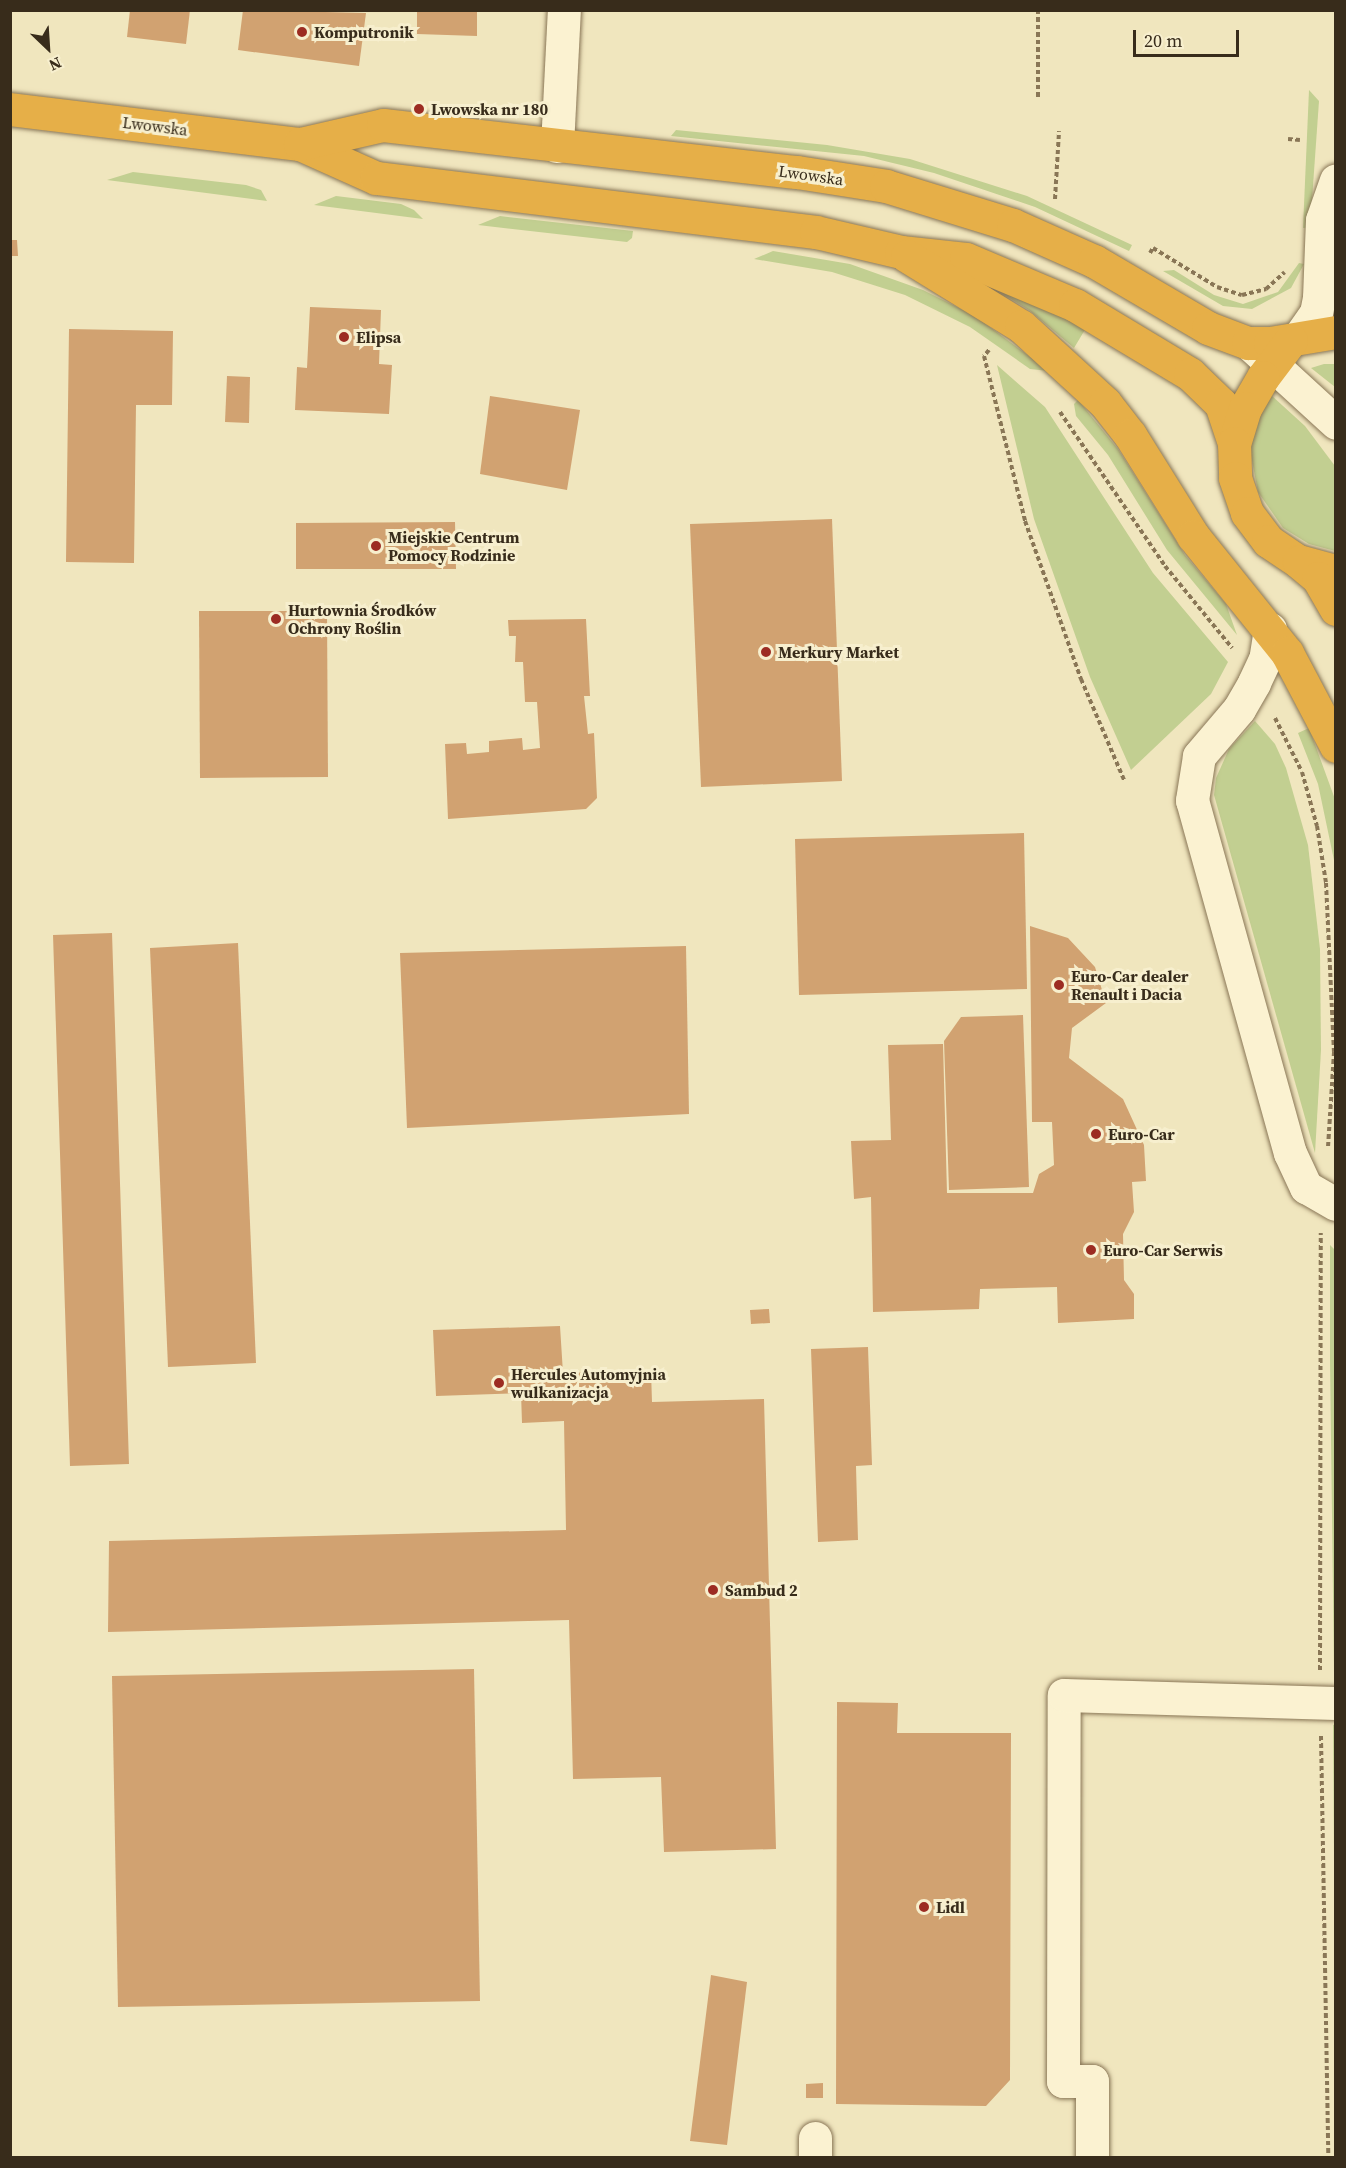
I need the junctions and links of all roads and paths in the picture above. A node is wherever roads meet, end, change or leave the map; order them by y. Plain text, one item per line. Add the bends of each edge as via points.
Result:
1 (564, 10) edge
2 (1038, 10) edge
3 (1038, 100) dead end
4 (10, 109) edge
5 (1059, 131) dead end
6 (1288, 140) dead end
7 (1300, 140) dead end
8 (300, 144) junction
9 (557, 146) junction
10 (1335, 180) edge
11 (1055, 199) dead end
12 (1153, 248) dead end
13 (901, 252) junction
14 (1288, 264) dead end
15 (1335, 332) edge
16 (1277, 346) junction
17 (989, 350) dead end
18 (1058, 408) dead end
19 (1335, 423) edge
20 (1234, 443) junction
21 (1298, 561) junction
22 (1335, 571) edge
23 (1335, 609) edge
24 (1270, 629) junction
25 (1254, 683) junction
26 (1335, 746) edge
27 (1125, 782) dead end
28 (1330, 1201) edge
29 (1325, 1703) edge
30 (1092, 2157) edge
31 (1328, 2157) edge

1 - 9 lane
2 - 3 path
4 - 8 highway, Lwowska
5 - 11 path
6 - 7 path
8 - 9 highway, Lwowska via 383,125
8 - 13 highway, Lwowska via 376,178 816,232
9 - 16 highway, Lwowska via 797,172 930,198 1013,225 1084,256 1208,328
10 - 16 lane via 1322,220 1317,306
12 - 14 path via 1217,287 1242,295 1266,289
13 - 20 highway, Lwowska via 966,259 1039,288 1109,324 1207,387 1221,404
13 - 24 highway via 1021,326 1077,374 1130,435 1193,536
15 - 16 highway
16 - 19 lane
16 - 20 highway via 1245,408
17 - 27 path via 984,356 1025,521 1077,669
18 - 25 path via 1153,550 1230,645
20 - 21 highway via 1234,478 1247,513 1268,541
21 - 22 highway
21 - 23 highway via 1318,578
24 - 25 lane via 1265,659
24 - 26 highway via 1303,680
25 - 28 path via 1302,772 1317,826 1326,883 1334,1052
25 - 28 lane via 1239,710 1199,756 1192,800 1290,1153 1306,1187
28 - 29 path
29 - 30 lane via 1064,1695 1062,2081 1092,2081
29 - 31 path

